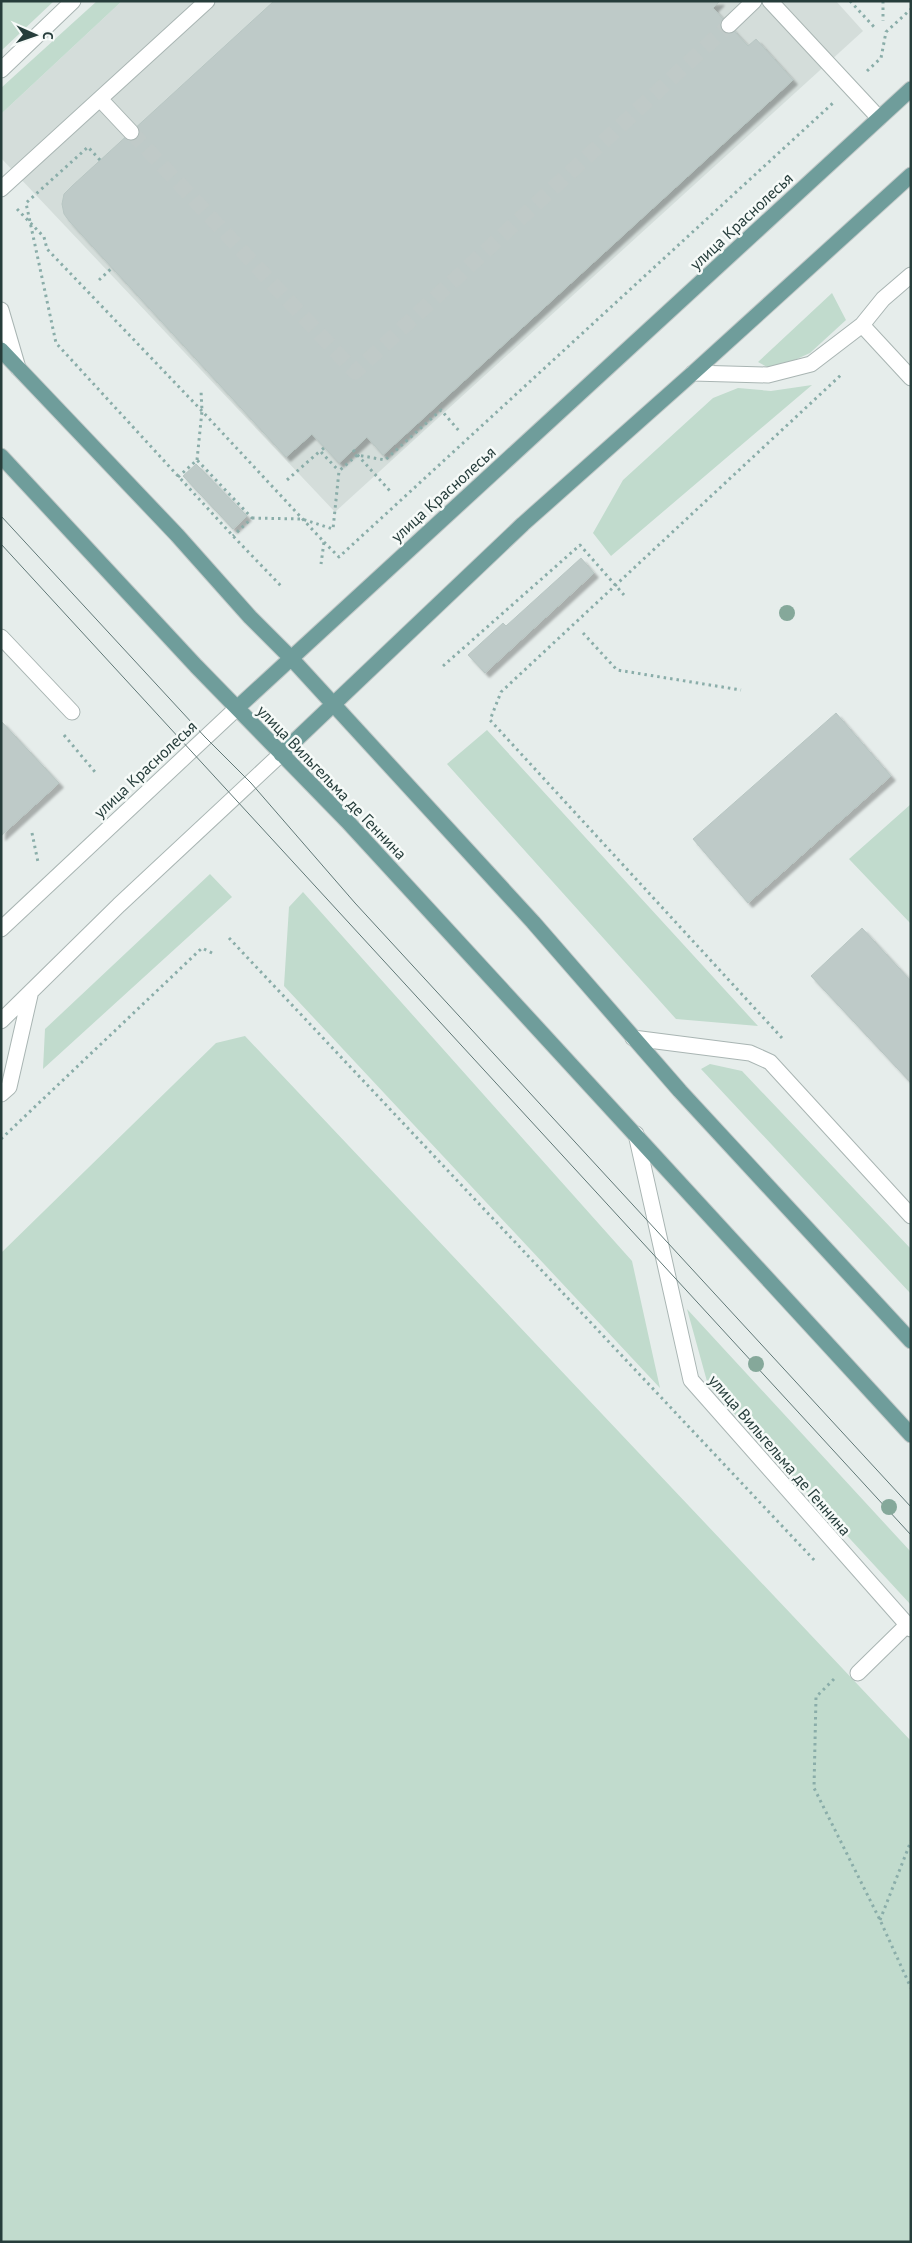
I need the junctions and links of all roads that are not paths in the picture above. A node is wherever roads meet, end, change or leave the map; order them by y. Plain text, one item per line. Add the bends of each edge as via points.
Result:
1 (73, 1) edge
2 (207, 1) edge
3 (754, 1) edge
4 (770, 1) edge
5 (729, 25) tunnel mouth
6 (1, 70) edge
7 (911, 89) edge
8 (100, 99) junction
9 (879, 118) junction
10 (131, 132) tunnel mouth
11 (911, 175) edge
12 (1, 189) edge
13 (911, 274) edge
14 (1, 310) edge
15 (862, 325) junction
16 (1, 350) edge
17 (18, 368) junction
18 (693, 373) junction
19 (911, 378) edge
20 (1, 456) edge
21 (1, 637) edge
22 (290, 657) junction
23 (334, 705) junction
24 (237, 708) junction
25 (72, 712) dead end
26 (281, 754) junction
27 (1, 929) edge
28 (30, 995) junction
29 (1, 1022) edge
30 (633, 1038) junction
31 (1, 1094) edge
32 (636, 1134) junction
33 (911, 1216) edge
34 (911, 1341) edge
35 (911, 1435) edge
36 (909, 1627) edge
37 (858, 1673) dead end

1 - 6 street
2 - 8 street
3 - 5 street
4 - 9 street
7 - 9 main road, улица Краснолесья
8 - 10 street
8 - 12 street
9 - 22 main road, улица Краснолесья
11 - 18 main road
13 - 15 street via 883,299
14 - 17 street
15 - 18 street via 811,364 768,375
15 - 19 street
16 - 17 main road
17 - 22 main road
18 - 23 main road via 523,524
20 - 24 main road, улица Вильгельма де Геннина
21 - 25 street
22 - 23 main road
22 - 24 main road, улица Краснолесья
23 - 26 main road
23 - 30 main road via 526,915
24 - 26 main road, улица Вильгельма де Геннина
24 - 27 street, улица Краснолесья
26 - 28 street via 119,905
26 - 32 main road, улица Вильгельма де Геннина
28 - 29 street
28 - 31 street via 9,1087
30 - 33 street via 750,1053 770,1062
30 - 34 main road
32 - 35 main road, улица Вильгельма де Геннина
32 - 36 street, улица Вильгельма де Геннина via 690,1380
36 - 37 street

